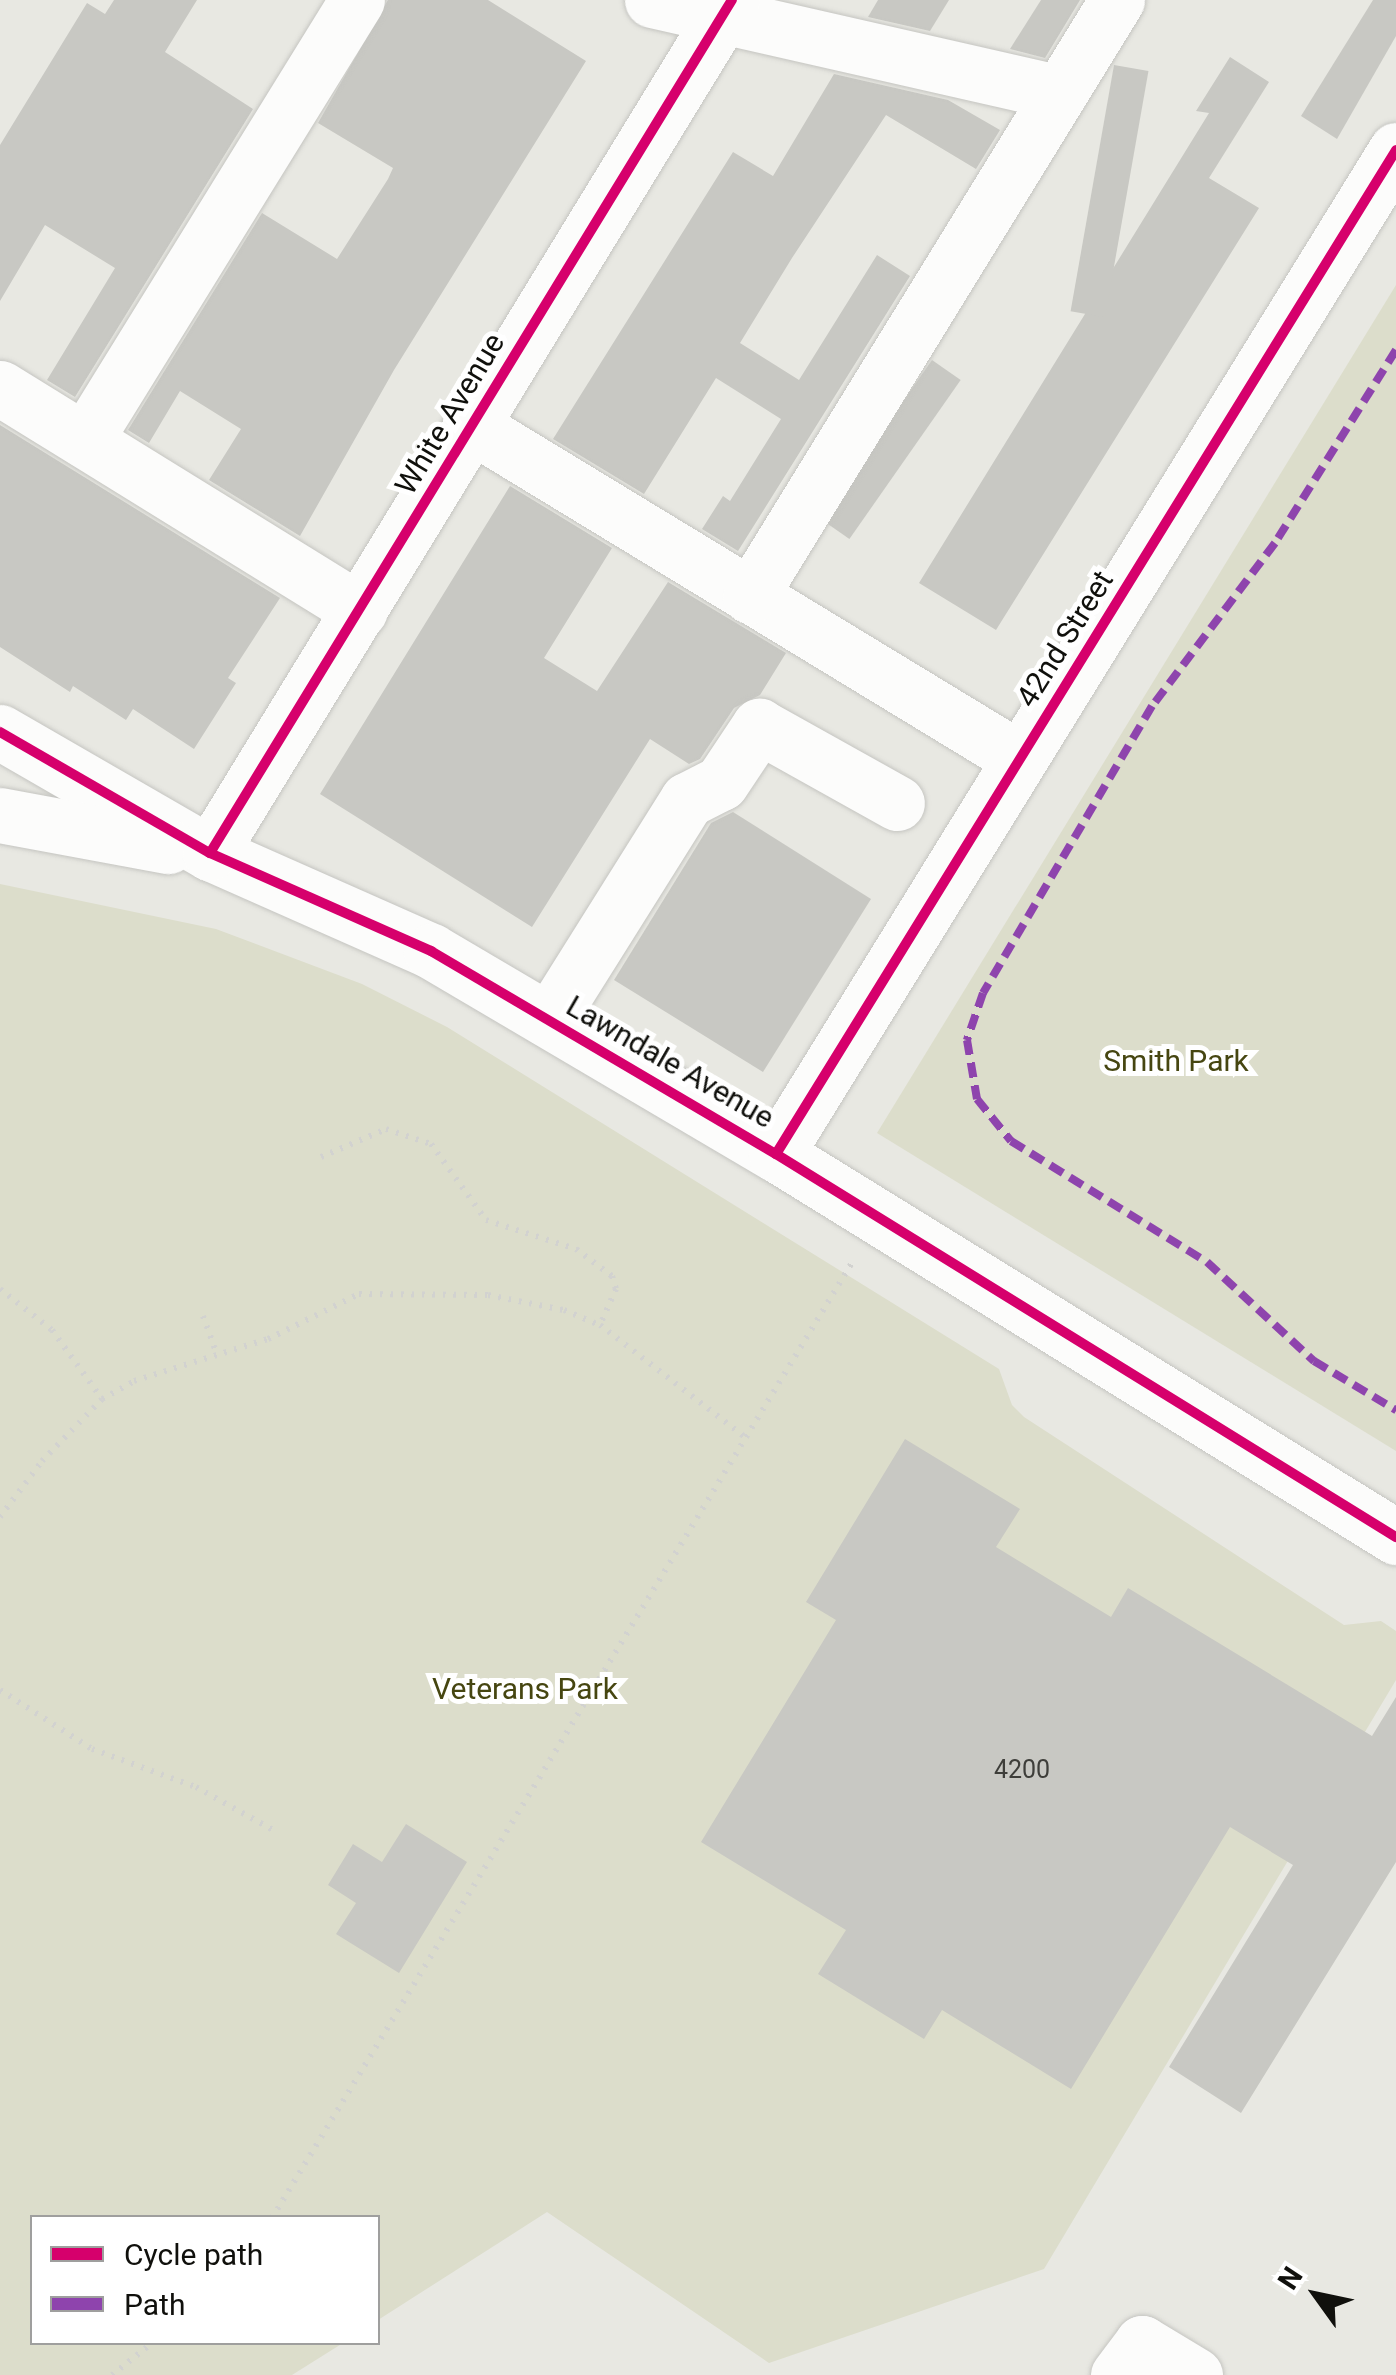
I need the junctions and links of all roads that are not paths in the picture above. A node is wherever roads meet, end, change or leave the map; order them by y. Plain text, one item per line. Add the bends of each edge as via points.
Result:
1 (357, 0) edge
2 (652, 0) edge
3 (1117, 0) edge
4 (727, 8) edge
5 (1060, 93) junction
6 (1396, 150) edge
7 (0, 388) edge
8 (472, 426) junction
9 (85, 440) junction
10 (750, 596) junction
11 (360, 610) junction
12 (0, 732) edge
13 (1020, 758) junction
14 (897, 803) dead end
15 (0, 815) edge
16 (210, 854) junction
17 (549, 1020) junction
18 (776, 1154) junction
19 (1396, 1536) edge
20 (1118, 2375) edge
21 (1195, 2375) edge

1 - 9 street
2 - 4 street
3 - 5 street
4 - 5 street
4 - 8 street, White Avenue
5 - 10 street
6 - 13 street, 42nd Street
7 - 9 street
8 - 10 street
8 - 11 street, White Avenue
9 - 11 street
10 - 13 street
11 - 16 street, White Avenue
12 - 16 street, Lawndale Avenue
13 - 18 street, 42nd Street
14 - 17 street via 759,726 721,783 687,800
15 - 16 street, Lawndale Avenue
16 - 17 street, Lawndale Avenue via 431,951
17 - 18 street, Lawndale Avenue
18 - 19 street, Lawndale Avenue
20 - 21 street via 1142,2344

